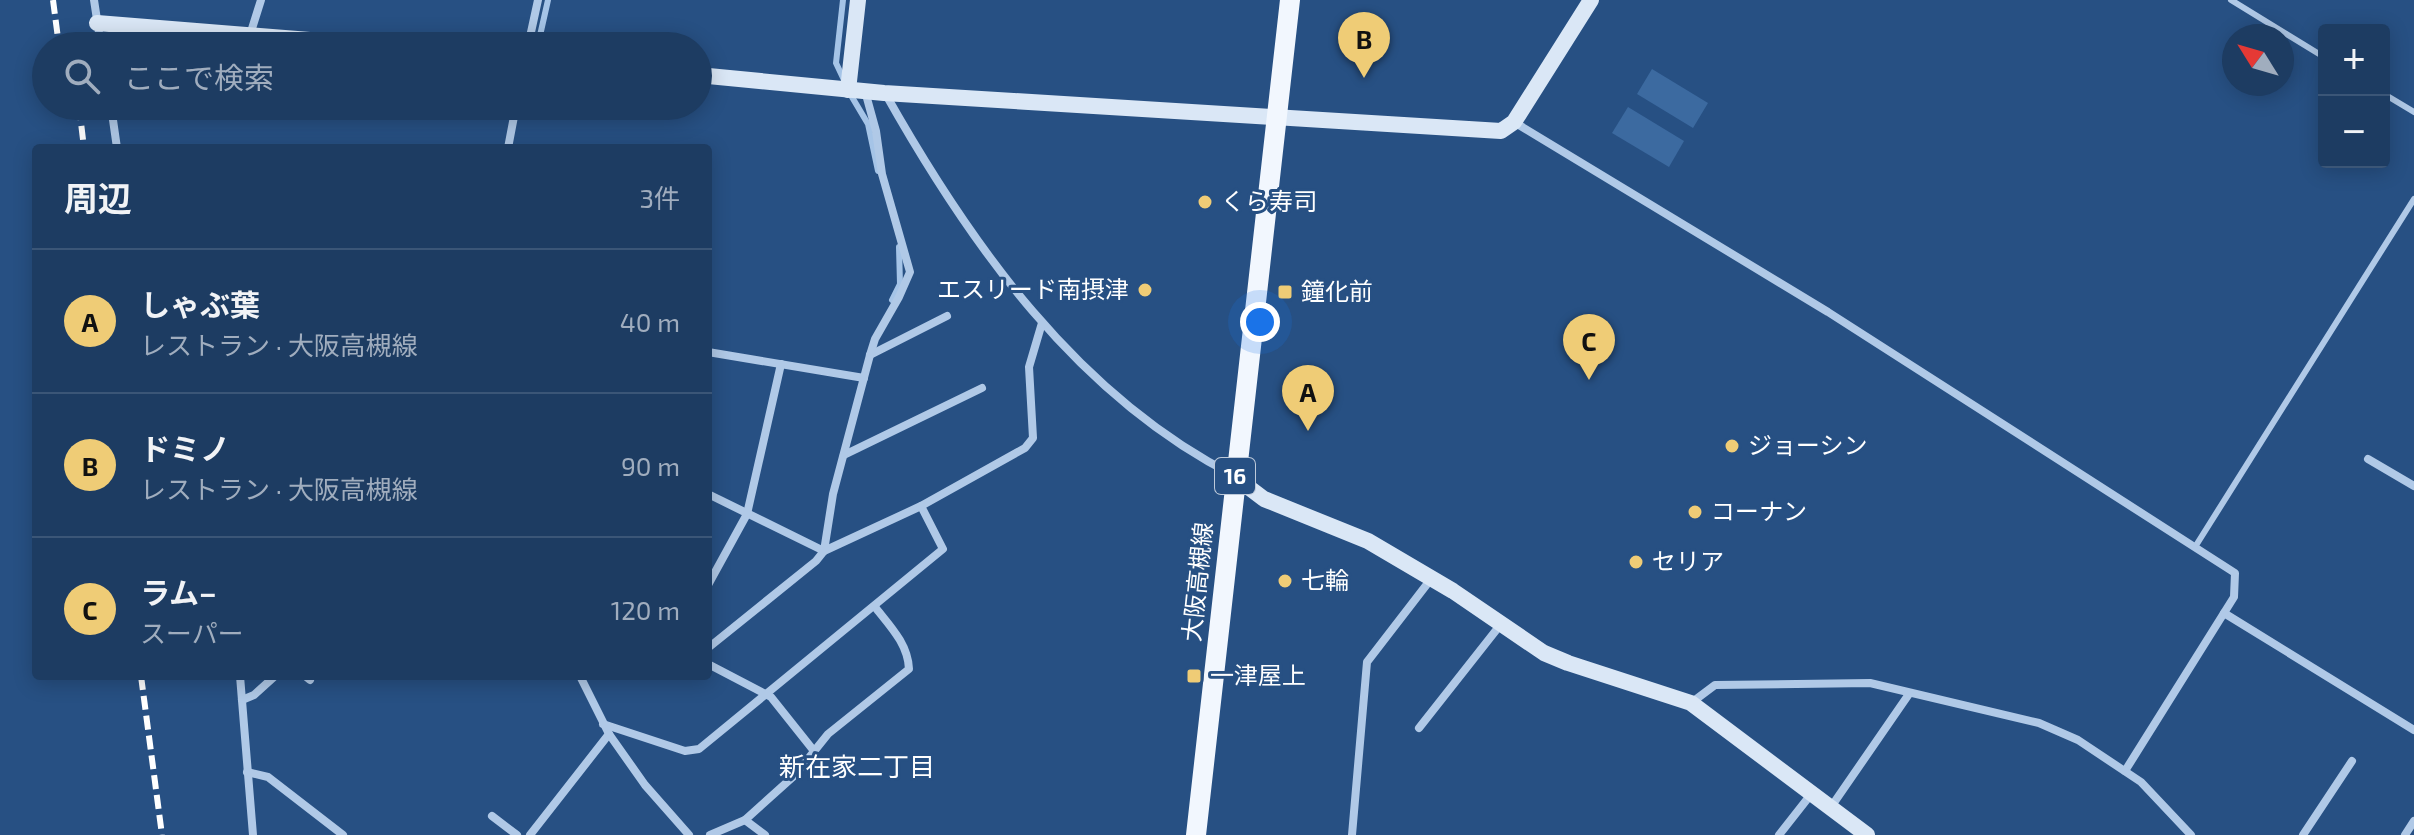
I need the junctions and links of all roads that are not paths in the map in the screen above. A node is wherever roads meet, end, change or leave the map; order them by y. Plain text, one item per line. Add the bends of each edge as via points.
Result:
1 (94, 0) edge
2 (261, 0) edge
3 (538, 0) edge
4 (858, 0) edge
5 (1290, 0) edge
6 (1591, 0) edge
7 (2231, 0) edge
8 (97, 23) junction
9 (99, 32) edge
10 (212, 32) edge
11 (251, 32) edge
12 (531, 32) edge
13 (2318, 53) edge
14 (712, 76) edge
15 (848, 90) junction
16 (865, 91) junction
17 (884, 93) junction
18 (2387, 96) edge
19 (2414, 112) edge
20 (1277, 117) junction
21 (113, 120) edge
22 (513, 120) edge
23 (1514, 122) junction
24 (116, 144) edge
25 (509, 144) edge
26 (2414, 199) edge
27 (947, 316) dead end
28 (1042, 323) junction
29 (712, 354) edge
30 (870, 355) junction
31 (781, 364) junction
32 (864, 378) junction
33 (982, 388) dead end
34 (844, 455) junction
35 (2368, 459) dead end
36 (1235, 477) junction
37 (2414, 486) edge
38 (712, 496) edge
39 (921, 506) junction
40 (747, 514) junction
41 (2195, 547) junction
42 (824, 551) junction
43 (712, 578) edge
44 (1431, 579) junction
45 (875, 607) junction
46 (2224, 613) junction
47 (1501, 624) junction
48 (712, 645) edge
49 (712, 666) edge
50 (240, 680) edge
51 (271, 680) edge
52 (582, 680) edge
53 (766, 693) junction
54 (1909, 694) junction
55 (242, 700) junction
56 (1691, 703) junction
57 (603, 724) junction
58 (1419, 728) dead end
59 (2414, 730) edge
60 (609, 734) junction
61 (814, 751) junction
62 (2352, 761) dead end
63 (2125, 771) junction
64 (247, 772) junction
65 (1812, 793) junction
66 (1831, 807) junction
67 (492, 816) dead end
68 (745, 820) junction
69 (2414, 821) edge
70 (253, 835) edge
71 (343, 835) edge
72 (517, 835) edge
73 (530, 835) edge
74 (689, 835) edge
75 (710, 835) edge
76 (765, 835) edge
77 (1196, 835) edge
78 (1352, 835) edge
79 (1779, 835) edge
80 (1867, 835) edge
81 (2191, 835) edge
82 (2303, 835) edge
83 (2405, 835) edge

1 - 8 street
2 - 11 street
3 - 12 street
4 - 15 street
5 - 20 main road, 大阪高槻線 / 16
6 - 23 street
7 - 13 lane
8 - 9 street
8 - 10 street
14 - 15 street
15 - 16 street
16 - 17 street
16 - 30 street via 910,272
17 - 20 street
17 - 28 street via 986,253
18 - 19 lane
20 - 23 street via 1501,131
20 - 36 main road, 大阪高槻線 / 16
21 - 24 street
22 - 25 street
23 - 41 street via 1828,312
26 - 41 lane
27 - 30 street
28 - 36 street via 1141,416 1198,458
28 - 39 street via 1029,367 1033,438 1025,448
29 - 31 street
30 - 32 street
31 - 32 street
31 - 40 street
32 - 34 street
33 - 34 street
34 - 42 street
35 - 37 street
36 - 44 street via 1264,499 1368,541
36 - 77 main road, 大阪高槻線 / 16
38 - 40 street
39 - 42 street
39 - 45 street via 943,549
40 - 42 street
40 - 43 street
41 - 46 street via 2235,573 2234,597
42 - 48 street
44 - 47 street
44 - 78 street via 1367,662
45 - 53 street
45 - 61 street via 903,644 909,669
46 - 59 street
46 - 63 street
47 - 56 street via 1568,663
47 - 58 street
49 - 53 street
50 - 55 street
51 - 55 street
52 - 57 street
53 - 57 street via 699,749 685,751
53 - 61 street
54 - 56 street via 1870,683 1737,683 1715,685
54 - 63 street via 2039,723 2078,740
54 - 66 street
55 - 64 street
56 - 65 street
57 - 60 street
60 - 73 street
60 - 74 street
61 - 68 street
62 - 82 street
63 - 81 street via 2157,796
64 - 70 street
64 - 71 street via 268,777
65 - 66 street
65 - 79 street
66 - 80 street
67 - 72 street
68 - 75 street
68 - 76 street
69 - 83 street

